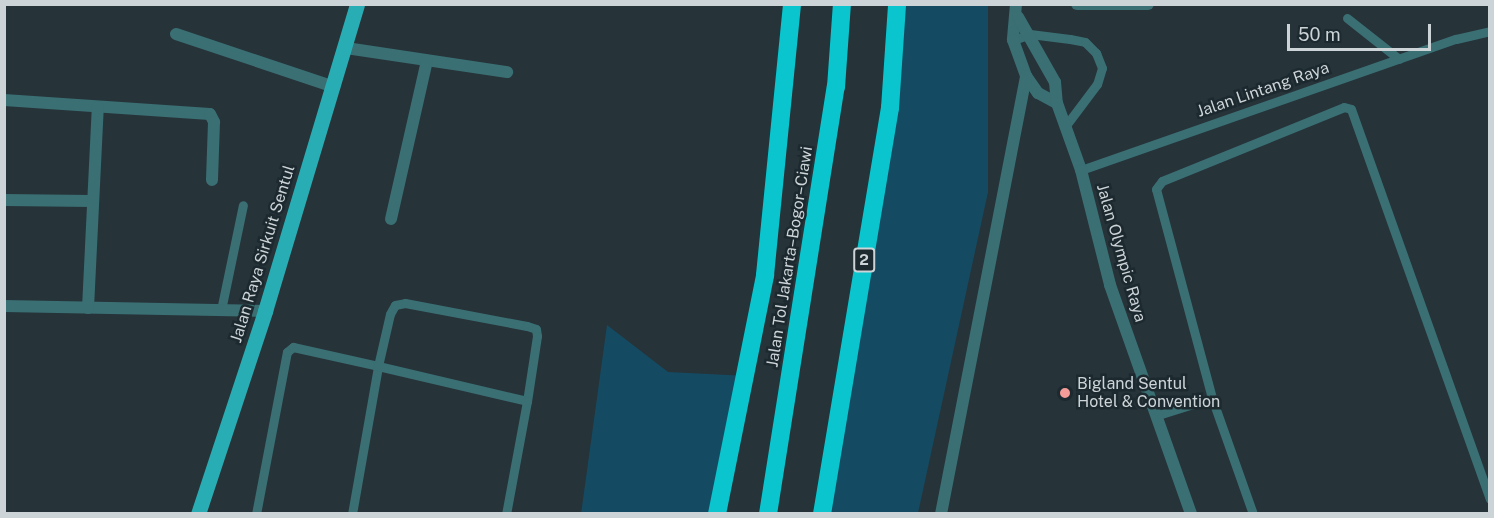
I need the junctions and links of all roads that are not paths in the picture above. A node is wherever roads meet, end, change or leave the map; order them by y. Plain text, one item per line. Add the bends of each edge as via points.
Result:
1 (357, 4) edge
2 (792, 4) edge
3 (842, 4) edge
4 (897, 4) edge
5 (1077, 4) edge
6 (1148, 4) edge
7 (1017, 11) edge
8 (1347, 18) dead end
9 (1490, 32) edge
10 (176, 34) dead end
11 (1030, 34) junction
12 (1013, 40) junction
13 (346, 48) junction
14 (1399, 59) junction
15 (427, 61) junction
16 (507, 72) dead end
17 (1026, 76) junction
18 (334, 87) junction
19 (4, 100) edge
20 (1057, 103) junction
21 (98, 107) junction
22 (1067, 124) junction
23 (1081, 170) junction
24 (212, 180) dead end
25 (4, 200) edge
26 (92, 201) junction
27 (243, 205) dead end
28 (391, 219) dead end
29 (4, 306) edge
30 (88, 308) junction
31 (222, 310) junction
32 (265, 311) junction
33 (378, 366) junction
34 (1212, 398) junction
35 (527, 400) junction
36 (1155, 416) junction
37 (1490, 499) edge
38 (198, 513) edge
39 (256, 513) edge
40 (352, 513) edge
41 (506, 513) edge
42 (717, 513) edge
43 (768, 513) edge
44 (822, 513) edge
45 (941, 513) edge
46 (1191, 513) edge
47 (1253, 513) edge

1 - 13 main road, Jalan Raya Sirkuit Sentul
2 - 42 highway via 765,275 748,376
3 - 43 highway, Jalan Tol Jakarta–Bogor–Ciawi via 836,87
4 - 44 highway, 2 via 890,108
5 - 6 street
7 - 11 street, Jalan Olympic Raya
7 - 12 street, Jalan Olympic Raya
8 - 14 lane
9 - 14 lane, Jalan Lintang Raya
10 - 18 street
11 - 12 lane
11 - 20 street, Jalan Olympic Raya via 1055,82
11 - 22 lane via 1085,42 1096,53 1102,68 1097,84
12 - 17 street, Jalan Olympic Raya
13 - 15 street
13 - 18 main road, Jalan Raya Sirkuit Sentul
14 - 23 lane, Jalan Lintang Raya
15 - 16 street
15 - 28 street
17 - 20 street, Jalan Olympic Raya via 1038,93
17 - 45 street
18 - 32 main road, Jalan Raya Sirkuit Sentul
19 - 21 street
20 - 22 street, Jalan Olympic Raya
21 - 24 street via 210,114 214,122
21 - 26 street
22 - 23 street, Jalan Olympic Raya
23 - 36 street, Jalan Olympic Raya via 1110,285
25 - 26 street
26 - 30 street
27 - 31 lane
29 - 30 street
30 - 31 street
31 - 32 street
32 - 38 main road, Jalan Raya Sirkuit Sentul
33 - 35 lane
33 - 35 lane via 395,305 405,303 527,326 536,329 537,336
33 - 39 lane via 298,346 287,352
33 - 40 lane
34 - 36 lane
34 - 37 lane via 1156,189 1162,181 1337,109 1351,109
34 - 47 lane
35 - 41 lane
36 - 46 street, Jalan Olympic Raya

